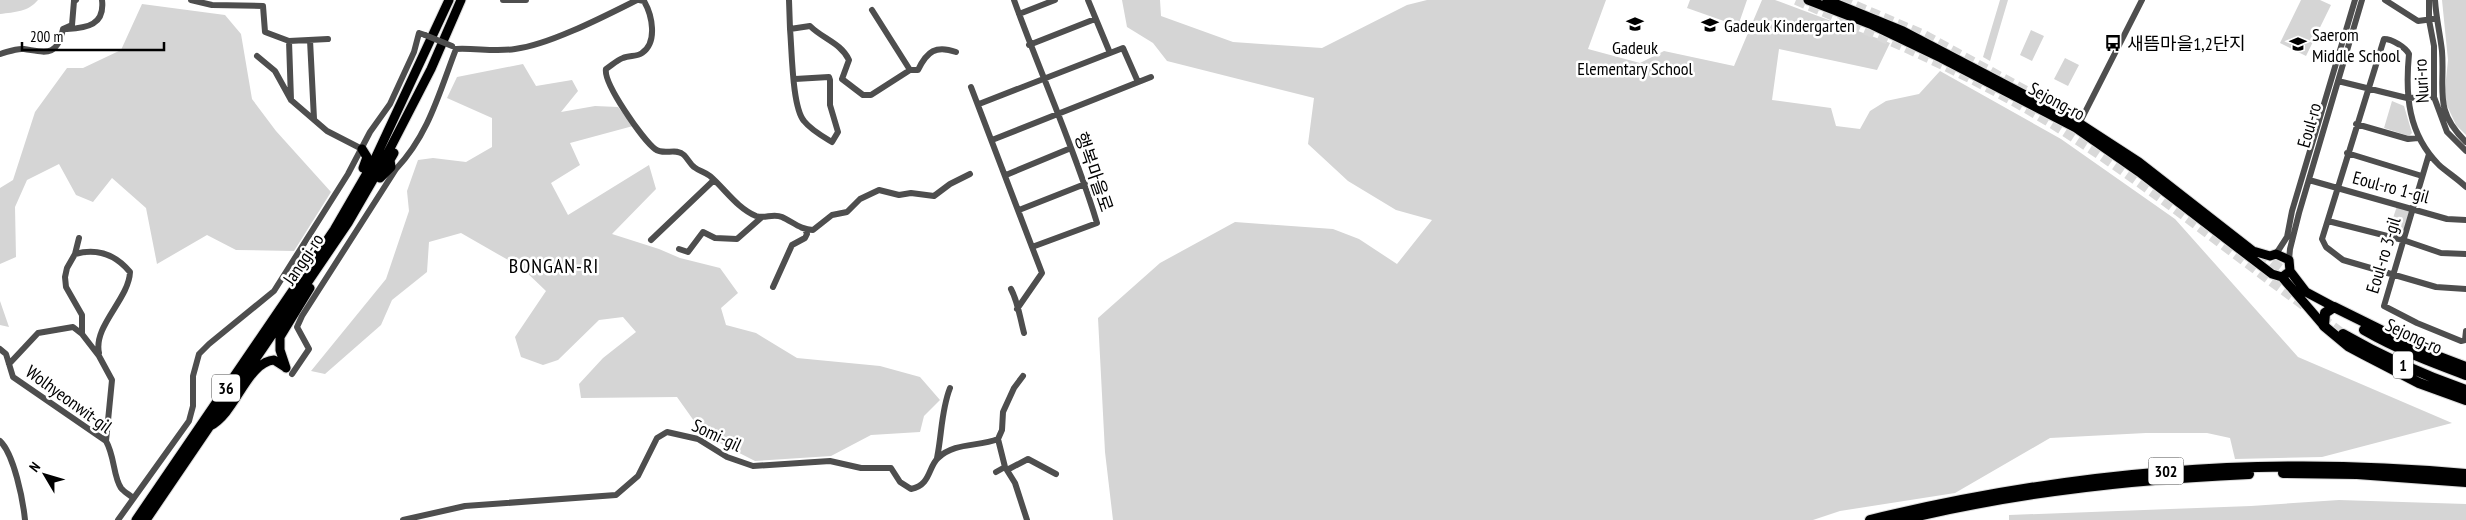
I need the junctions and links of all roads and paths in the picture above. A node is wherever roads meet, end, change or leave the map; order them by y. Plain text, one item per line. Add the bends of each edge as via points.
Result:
1 (75, 0) edge
2 (102, 0) edge
3 (191, 0) edge
4 (449, 0) edge
5 (460, 0) edge
6 (503, 0) edge
7 (526, 0) edge
8 (638, 0) edge
9 (789, 0) edge
10 (1014, 0) edge
11 (1055, 0) edge
12 (1088, 0) edge
13 (1827, 0) edge
14 (2142, 0) edge
15 (2355, 0) edge
16 (2362, 0) edge
17 (2385, 0) edge
18 (2429, 0) edge
19 (2435, 0) edge
20 (1815, 1) edge
21 (872, 10) dead end
22 (1019, 14) junction
23 (1096, 19) junction
24 (2433, 19) junction
25 (63, 29) junction
26 (790, 29) junction
27 (310, 40) junction
28 (328, 40) dead end
29 (289, 41) junction
30 (1029, 45) junction
31 (454, 47) junction
32 (956, 52) dead end
33 (1110, 53) junction
34 (0, 54) edge
35 (256, 56) dead end
36 (431, 69) junction
37 (910, 70) junction
38 (829, 77) junction
39 (1151, 77) dead end
40 (842, 79) junction
41 (795, 80) junction
42 (1043, 80) junction
43 (2338, 81) junction
44 (1138, 82) junction
45 (971, 87) dead end
46 (2368, 89) junction
47 (2434, 97) junction
48 (2407, 98) junction
49 (291, 100) junction
50 (979, 104) junction
51 (1058, 114) junction
52 (314, 119) junction
53 (392, 124) junction
54 (2356, 124) junction
55 (2078, 126) junction
56 (2418, 138) junction
57 (992, 140) junction
58 (2466, 142) edge
59 (1071, 148) junction
60 (362, 149) junction
61 (2466, 151) edge
62 (2347, 153) junction
63 (2429, 154) junction
64 (394, 168) junction
65 (970, 174) dead end
66 (1006, 175) junction
67 (2422, 176) junction
68 (714, 180) junction
69 (2309, 180) junction
70 (1085, 184) junction
71 (2466, 187) edge
72 (2336, 188) junction
73 (346, 206) junction
74 (2413, 208) junction
75 (1019, 210) junction
76 (762, 217) junction
77 (2466, 220) edge
78 (2328, 221) junction
79 (348, 223) junction
80 (805, 229) junction
81 (79, 238) dead end
82 (651, 240) dead end
83 (2403, 240) junction
84 (1032, 247) junction
85 (329, 249) junction
86 (679, 249) dead end
87 (75, 254) junction
88 (2466, 254) edge
89 (2273, 255) junction
90 (2289, 260) junction
91 (2268, 270) junction
92 (2290, 271) junction
93 (2393, 274) junction
94 (2282, 277) junction
95 (773, 287) dead end
96 (1012, 289) dead end
97 (2466, 289) edge
98 (2334, 307) junction
99 (1017, 309) junction
100 (2351, 321) dead end
101 (2324, 326) junction
102 (2466, 331) edge
103 (1024, 333) dead end
104 (82, 334) junction
105 (2343, 334) tunnel mouth
106 (0, 349) edge
107 (99, 356) junction
108 (9, 364) junction
109 (2466, 367) edge
110 (292, 374) dead end
111 (2466, 375) edge
112 (1023, 376) dead end
113 (950, 388) dead end
114 (2466, 390) edge
115 (2466, 400) edge
116 (208, 428) junction
117 (998, 439) junction
118 (0, 441) edge
119 (106, 441) junction
120 (937, 458) junction
121 (1006, 468) junction
122 (996, 472) dead end
123 (1056, 474) dead end
124 (2466, 474) edge
125 (2466, 482) edge
126 (133, 498) junction
127 (119, 519) edge
128 (25, 520) edge
129 (136, 520) edge
130 (146, 520) edge
131 (403, 520) edge
132 (1027, 520) edge
133 (1870, 520) edge
134 (1901, 520) edge

1 - 25 street via 72,25
2 - 25 street via 102,14 97,22 85,28
3 - 29 street via 212,5 263,6 265,32
4 - 53 main road, Janggi-ro / 36
5 - 36 main road, Janggi-ro / 36
6 - 7 street
8 - 31 street via 529,46 479,51
8 - 68 street via 644,1 652,17 651,39 640,55 622,58 606,69 608,80 631,119 655,149 679,152
9 - 26 street
10 - 22 street, 행복마을로
11 - 22 street
12 - 23 street
13 - 55 main road, Sejong-ro via 1903,31
14 - 55 street
15 - 89 street, Eoul-ro via 2286,237
16 - 43 street, Eoul-ro
17 - 24 street via 2418,21
18 - 24 street, Nuri-ro
19 - 24 street, Nuri-ro
20 - 55 main road, Sejong-ro via 1870,24 2042,112
21 - 37 street
22 - 30 street, 행복마을로
23 - 30 street
23 - 33 street
24 - 47 street, Nuri-ro
24 - 58 street, Nuri-ro via 2442,53 2442,98 2452,126
25 - 34 street via 58,42 46,54 15,49
26 - 40 street via 810,26 840,47 849,60
26 - 41 street
27 - 28 street
27 - 29 street
27 - 52 street
29 - 49 street
30 - 42 street, 행복마을로
31 - 60 street, bridge via 419,32 414,52 390,104
31 - 64 street via 428,124 416,146
32 - 37 street via 936,48 928,53 918,70
33 - 42 street
33 - 44 street via 1123,48
35 - 49 street via 275,71
36 - 64 main road via 430,80 390,160
36 - 79 main road, Janggi-ro / 36
37 - 40 street via 871,94 862,95
38 - 40 street
38 - 41 street
38 - 41 street via 830,105 838,132 832,142 803,120 798,110
39 - 44 street
42 - 50 street
42 - 51 street, 행복마을로
43 - 46 street
43 - 69 street, Eoul-ro
44 - 51 street
45 - 50 street
46 - 48 street
46 - 48 street via 2382,41 2388,39 2409,54
46 - 54 street
47 - 48 street
47 - 61 street, Nuri-ro via 2447,132
48 - 56 street
49 - 52 street
50 - 57 street
51 - 57 street
51 - 59 street, 행복마을로
52 - 60 street via 327,131
53 - 60 main road via 383,131 373,150
53 - 73 main road, Janggi-ro / 36
54 - 56 street
54 - 62 street
55 - 89 main road, Sejong-ro via 2139,162 2246,247 2259,254
55 - 91 main road, Sejong-ro
56 - 63 street
57 - 66 street
59 - 66 street
59 - 70 street, 행복마을로
60 - 73 main road via 368,157 367,162 345,198
60 - 126 street via 274,291 199,354 193,376 193,406 189,421
62 - 67 street
62 - 72 street
63 - 67 street, Eoul-ro 3-gil
63 - 71 street
64 - 79 main road via 382,175 358,214
64 - 110 street via 302,316 297,327 309,349
65 - 80 street via 934,196 899,195 879,190 860,199 847,212 832,215 814,230
66 - 75 street
67 - 74 street, Eoul-ro 3-gil
68 - 76 street via 741,208
68 - 82 street
69 - 72 street, Eoul-ro 1-gil
69 - 90 street, Eoul-ro
70 - 75 street
70 - 84 street, 행복마을로 via 1097,223
72 - 74 street, Eoul-ro 1-gil
72 - 78 street
73 - 129 main road, Janggi-ro / 36 via 316,257
74 - 77 street, Eoul-ro 1-gil via 2447,219
74 - 83 street, Eoul-ro 3-gil
75 - 84 street
76 - 80 street via 777,216
76 - 86 street via 737,239 715,238 704,232 688,252
78 - 83 street
78 - 93 street via 2322,238 2331,252 2343,260
79 - 85 main road, Janggi-ro / 36
80 - 95 street via 807,234 792,245
81 - 87 street
83 - 88 street via 2442,253
83 - 93 street, Eoul-ro 3-gil
84 - 99 street via 1042,273
85 - 116 main road, Janggi-ro / 36
85 - 116 main road via 326,264 280,337 286,368 274,360 262,363 222,419
87 - 104 street via 64,277 82,315
87 - 107 street via 87,250 103,252 130,272 128,283 97,340
89 - 90 main road, Sejong-ro
89 - 91 main road
90 - 92 main road
91 - 94 main road, Sejong-ro via 2276,277
92 - 94 main road
92 - 98 main road via 2306,292
93 - 97 street via 2436,287
93 - 102 street, Eoul-ro 3-gil via 2384,306 2461,341 2465,340
94 - 101 main road, Sejong-ro
96 - 99 street
98 - 101 highway via 2325,314
98 - 109 highway via 2412,346
99 - 103 street
100 - 111 highway, Sejong-ro / 1 via 2384,342
101 - 115 highway via 2348,346 2418,383
104 - 107 street
104 - 108 street via 73,327 38,333
105 - 114 highway, Sejong-ro / 1 via 2378,354
106 - 108 street, Wolhyeonwit-gil via 6,354
107 - 119 street via 112,380
108 - 119 street, Wolhyeonwit-gil via 13,377
112 - 117 street via 1003,412
113 - 120 street, Somi-gil via 942,409 942,434
116 - 130 main road, Janggi-ro / 36
117 - 120 street via 954,448
117 - 121 street
118 - 128 street via 9,452 22,496
119 - 126 street, Wolhyeonwit-gil via 121,487
120 - 131 street, Somi-gil via 925,481 911,489 900,482 891,468 861,468 830,461 753,466 727,457 698,439 668,432 656,438 638,476 616,495 465,506
121 - 122 street
121 - 123 street via 1028,459
121 - 132 street via 1015,483
124 - 133 highway, 302 via 2356,466 2191,469 2030,486
125 - 134 highway, 302 via 2357,474 2194,476 2033,494
126 - 127 street

